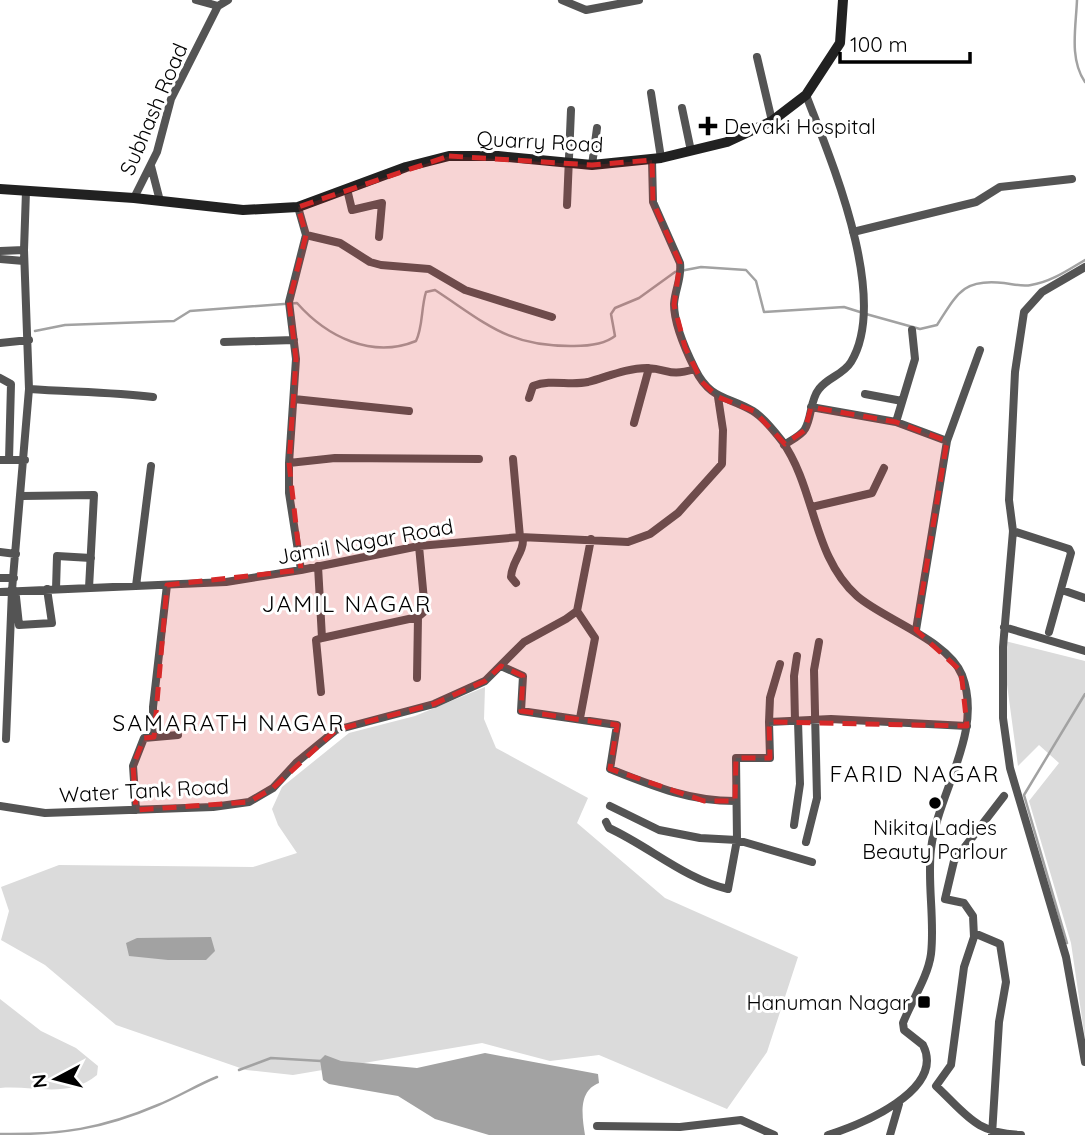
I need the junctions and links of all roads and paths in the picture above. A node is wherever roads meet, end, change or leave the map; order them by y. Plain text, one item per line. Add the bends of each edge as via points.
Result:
1 (196, 0) edge
2 (228, 0) edge
3 (562, 0) edge
4 (639, 0) edge
5 (843, 0) edge
6 (218, 6) junction
7 (757, 57) dead end
8 (651, 93) dead end
9 (806, 95) junction
10 (682, 108) dead end
11 (571, 110) dead end
12 (772, 121) junction
13 (597, 128) dead end
14 (691, 151) junction
15 (656, 159) junction
16 (566, 162) junction
17 (592, 165) junction
18 (151, 166) junction
19 (1072, 179) dead end
20 (0, 189) edge
21 (347, 189) junction
22 (26, 191) junction
23 (134, 198) junction
24 (160, 201) junction
25 (567, 205) dead end
26 (298, 207) junction
27 (853, 232) junction
28 (306, 235) junction
29 (379, 237) dead end
30 (24, 250) junction
31 (0, 251) edge
32 (0, 260) edge
33 (24, 261) junction
34 (1085, 268) edge
35 (552, 317) dead end
36 (912, 330) dead end
37 (29, 340) junction
38 (294, 340) junction
39 (224, 342) dead end
40 (0, 343) edge
41 (980, 349) dead end
42 (649, 368) junction
43 (695, 369) junction
44 (0, 378) edge
45 (29, 389) junction
46 (865, 394) dead end
47 (153, 397) dead end
48 (718, 397) junction
49 (529, 398) dead end
50 (294, 399) junction
51 (902, 401) junction
52 (811, 407) junction
53 (409, 411) dead end
54 (896, 422) junction
55 (634, 423) dead end
56 (947, 441) junction
57 (784, 445) junction
58 (480, 459) dead end
59 (513, 459) dead end
60 (4, 460) edge
61 (25, 460) junction
62 (289, 463) junction
63 (151, 466) dead end
64 (884, 468) dead end
65 (22, 496) junction
66 (812, 508) junction
67 (1013, 531) junction
68 (522, 537) junction
69 (591, 539) junction
70 (419, 546) junction
71 (0, 555) edge
72 (16, 556) junction
73 (87, 558) junction
74 (318, 566) junction
75 (83, 569) dead end
76 (301, 570) junction
77 (0, 578) edge
78 (14, 578) junction
79 (516, 583) dead end
80 (167, 585) junction
81 (136, 586) junction
82 (89, 588) junction
83 (52, 589) junction
84 (1062, 590) junction
85 (14, 591) junction
86 (0, 592) edge
87 (1085, 597) edge
88 (577, 611) junction
89 (418, 617) junction
90 (1004, 627) junction
91 (916, 630) junction
92 (1049, 632) dead end
93 (322, 638) junction
94 (819, 642) dead end
95 (1085, 651) edge
96 (797, 656) dead end
97 (780, 663) dead end
98 (501, 666) junction
99 (5, 670) edge
100 (417, 678) dead end
101 (321, 692) dead end
102 (580, 718) junction
103 (814, 720) junction
104 (797, 721) junction
105 (769, 722) junction
106 (967, 726) junction
107 (178, 735) dead end
108 (153, 737) junction
109 (6, 739) dead end
110 (1004, 796) dead end
111 (735, 801) junction
112 (0, 806) edge
113 (610, 806) dead end
114 (136, 810) junction
115 (606, 822) dead end
116 (794, 825) dead end
117 (737, 840) junction
118 (806, 842) dead end
119 (812, 862) dead end
120 (974, 933) junction
121 (1085, 1062) edge
122 (900, 1104) junction
123 (597, 1126) dead end
124 (992, 1134) edge
125 (774, 1135) edge
126 (828, 1135) edge
127 (890, 1135) edge
128 (1021, 1135) edge

1 - 6 street
2 - 6 street
3 - 4 street via 586,10
5 - 9 main road, Quarry Road via 840,43
6 - 18 street, Subhash Road via 171,99
7 - 12 street
8 - 15 street
9 - 12 main road, Quarry Road
9 - 27 street
10 - 14 street
11 - 16 street
12 - 14 main road, Quarry Road via 727,142
13 - 17 street
14 - 15 main road, Quarry Road
15 - 17 main road, Quarry Road
15 - 43 street via 653,202 680,263 674,304
16 - 17 main road, Quarry Road
16 - 21 main road, Quarry Road via 449,156
16 - 25 street
18 - 23 street, Subhash Road
18 - 24 street
19 - 27 street via 1000,187 976,202
20 - 22 main road, Quarry Road
21 - 26 main road, Quarry Road
21 - 29 street via 352,210 382,202
22 - 23 main road, Quarry Road
22 - 30 street
23 - 24 main road, Quarry Road
24 - 26 main road, Quarry Road via 243,210
26 - 28 street
27 - 52 street via 865,312 863,336 851,362 824,383
28 - 35 street via 340,243 381,265 429,269 485,298
28 - 38 street via 289,304
30 - 31 street
30 - 33 street
32 - 33 street
33 - 37 street
34 - 67 street via 1042,292 1024,312 1009,500
36 - 51 street via 915,359
37 - 40 street
37 - 45 street
38 - 39 street
38 - 50 street
41 - 56 street
42 - 43 street via 675,375
42 - 49 street via 586,382 548,381 533,386
42 - 55 street
43 - 48 street
44 - 60 street via 11,384
45 - 47 street
45 - 61 street
46 - 51 street
48 - 57 street via 754,411
48 - 69 street, Jamil Nagar Road via 722,464 707,484 650,534 628,542
50 - 53 street
50 - 62 street
51 - 54 street
52 - 54 street
52 - 57 street via 805,430
54 - 56 street
56 - 91 street
57 - 66 street
58 - 62 street via 335,458
59 - 68 street
60 - 61 street
61 - 65 street
62 - 76 street
63 - 81 street
64 - 66 street via 872,493
65 - 72 street
65 - 73 street via 94,495
66 - 91 street via 818,534 839,574 858,597
67 - 84 street via 1069,549
67 - 90 street
68 - 69 street, Jamil Nagar Road
68 - 70 street, Jamil Nagar Road
68 - 79 street via 524,551 511,577
69 - 88 street
70 - 74 street, Jamil Nagar Road
70 - 89 street via 425,611
71 - 72 street
72 - 78 street
73 - 75 street
73 - 82 street
73 - 83 street via 57,556
74 - 76 street, Jamil Nagar Road
74 - 93 street
76 - 80 street, Jamil Nagar Road via 226,582
77 - 78 street
78 - 85 street
80 - 81 street, Jamil Nagar Road
80 - 108 street
81 - 82 street, Jamil Nagar Road
82 - 83 street, Jamil Nagar Road
83 - 85 street, Jamil Nagar Road
83 - 85 street via 54,621 24,626 19,625
84 - 87 street
84 - 92 street
85 - 86 street, Jamil Nagar Road
85 - 99 street
88 - 98 street, Water Tank Road via 524,642
88 - 102 street via 595,638
89 - 93 street
89 - 100 street
90 - 95 street
90 - 121 street via 1003,718 1010,768 1066,957
91 - 106 street via 961,671 967,692
93 - 101 street via 316,640
94 - 103 street
96 - 104 street
97 - 105 street
98 - 102 street via 523,676 521,711
98 - 114 street, Water Tank Road via 485,681 433,704 336,730 272,789 248,802
99 - 109 street
102 - 111 street via 617,725 610,769 674,794 704,801
103 - 104 street
103 - 106 street
103 - 118 street via 817,799
104 - 105 street
104 - 116 street via 800,784
105 - 111 street via 770,758 736,758
106 - 122 street via 931,848 931,955 902,1023 923,1045 926,1061 920,1079
107 - 108 street
108 - 114 street via 144,738 133,766
110 - 120 street via 954,862 949,878 945,899 964,903 974,916
111 - 117 street
112 - 114 street, Water Tank Road via 45,813
113 - 117 street via 659,830
115 - 117 street via 609,828 704,883 728,889
117 - 119 street
120 - 124 street via 1000,944 1006,982
120 - 124 street via 964,967 951,1065 936,1086
122 - 126 street
122 - 127 street
123 - 125 street via 680,1127 741,1120
124 - 128 street

